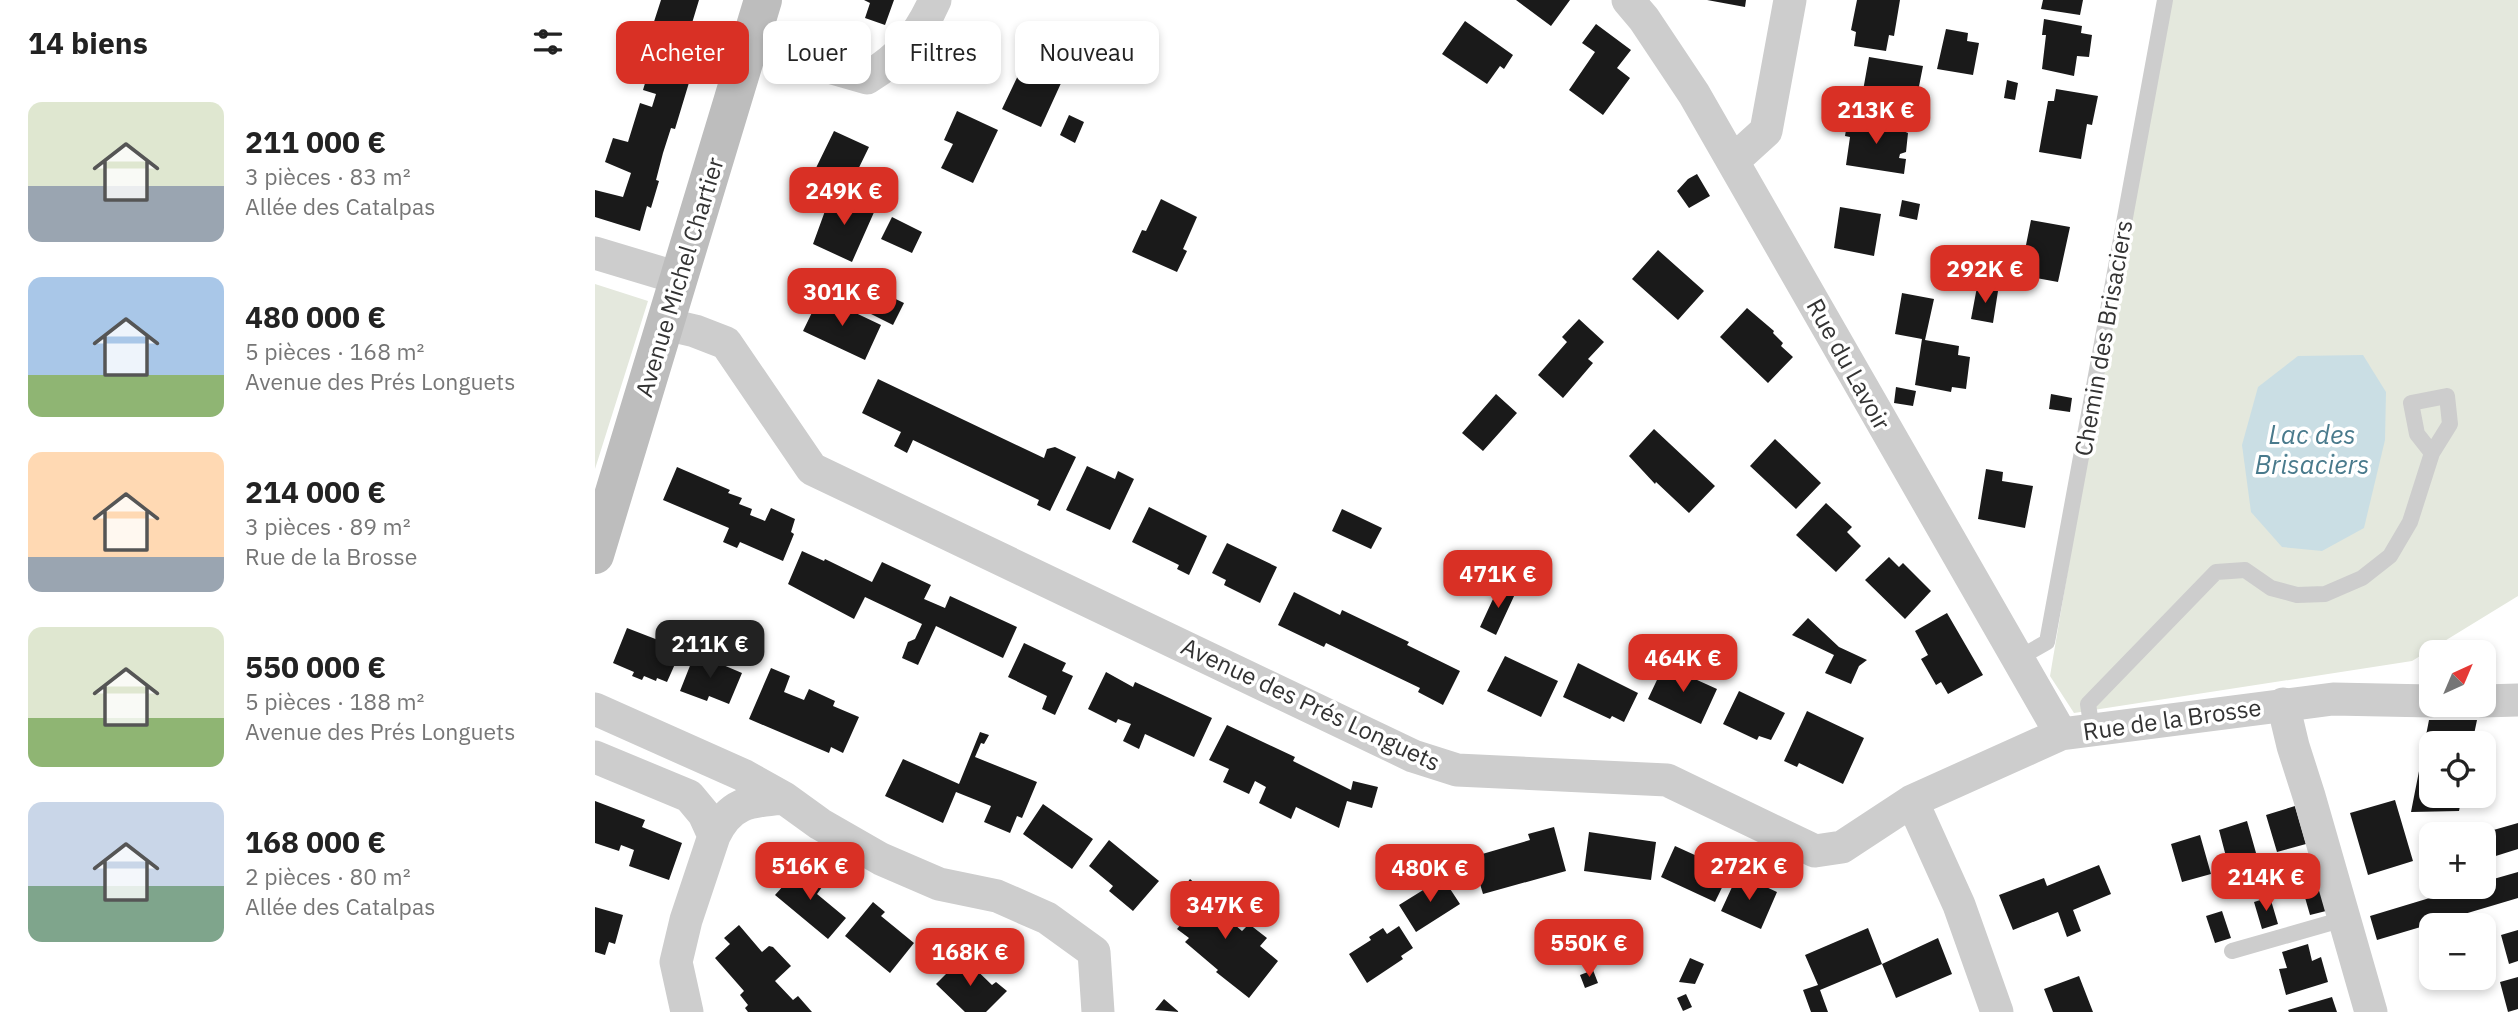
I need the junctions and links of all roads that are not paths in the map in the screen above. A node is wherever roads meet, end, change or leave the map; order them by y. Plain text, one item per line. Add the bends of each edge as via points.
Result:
1 (763, 0) edge
2 (935, 0) edge
3 (1628, 0) edge
4 (1790, 0) edge
5 (2165, 0) edge
6 (749, 44) joint
7 (737, 84) edge
8 (1733, 161) junction
9 (595, 253) edge
10 (678, 278) junction
11 (666, 324) junction
12 (2432, 453) dead end
13 (598, 534) edge
14 (2017, 659) junction
15 (2518, 700) edge
16 (2419, 701) edge
17 (2496, 701) edge
18 (2283, 704) junction
19 (595, 709) edge
20 (2077, 732) junction
21 (595, 757) edge
22 (784, 798) junction
23 (1912, 801) junction
24 (714, 836) junction
25 (2344, 919) junction
26 (2232, 951) dead end
27 (687, 1012) edge
28 (1098, 1012) edge
29 (1997, 1012) edge
30 (2371, 1012) edge

1 - 6 main road, Avenue Michel Chartier
2 - 6 street via 918,34 890,64 867,78
3 - 8 street, Rue du Lavoir via 1694,94
4 - 8 street via 1766,131
5 - 14 lane, Chemin des Brisaciers via 2047,642
7 - 10 main road, Avenue Michel Chartier
8 - 14 street, Rue du Lavoir
9 - 10 street
10 - 11 main road, Avenue Michel Chartier
11 - 13 main road, Avenue Michel Chartier
11 - 23 street, Avenue des Prés Longuets via 726,343 812,469 1413,756 1457,770 1667,780 1815,851 1842,847
12 - 20 lane via 2410,522 2390,556 2362,578 2325,594 2297,595 2271,587 2245,569 2216,572 2088,704
14 - 20 street, Rue du Lavoir
15 - 17 street
16 - 18 street, Rue de la Brosse via 2333,699
18 - 20 street, Rue de la Brosse
18 - 25 street, Rue de la Brosse
19 - 22 street
20 - 23 street, Avenue des Prés Longuets
21 - 24 street via 689,796
22 - 24 street via 751,801 723,817
22 - 28 street via 881,859 940,884 997,896 1047,918 1094,952
23 - 29 street via 1959,905
24 - 27 street via 676,962
25 - 26 lane
25 - 30 street, Rue de la Brosse

